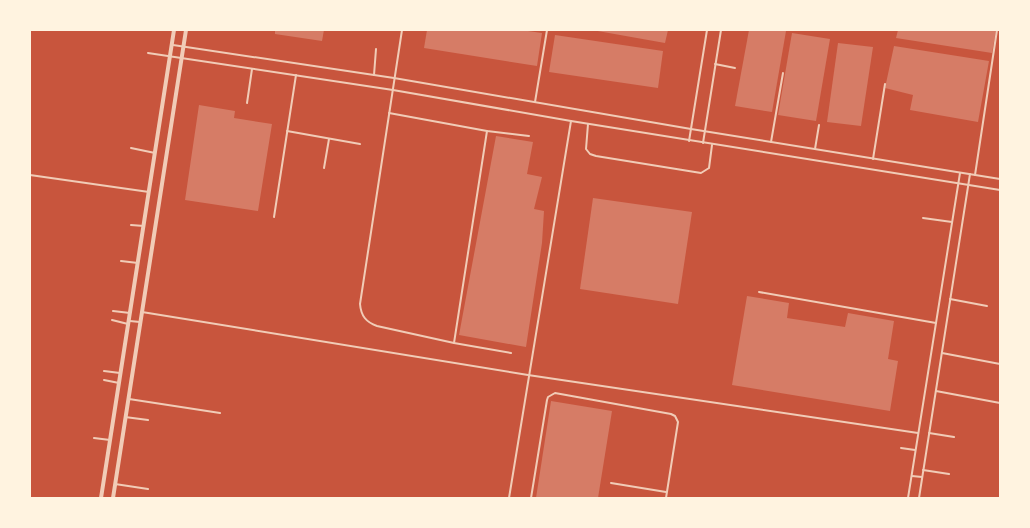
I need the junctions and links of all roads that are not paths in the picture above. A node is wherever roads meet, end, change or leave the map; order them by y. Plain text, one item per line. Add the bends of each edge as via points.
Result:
1 (174, 30) edge
2 (186, 30) edge
3 (402, 30) edge
4 (547, 30) edge
5 (707, 30) edge
6 (721, 30) edge
7 (997, 30) edge
8 (172, 45) junction
9 (183, 47) junction
10 (376, 49) dead end
11 (148, 53) dead end
12 (170, 56) junction
13 (182, 57) junction
14 (715, 64) junction
15 (735, 68) dead end
16 (252, 69) junction
17 (783, 73) dead end
18 (296, 75) junction
19 (374, 75) junction
20 (394, 78) junction
21 (885, 84) dead end
22 (393, 90) junction
23 (535, 102) junction
24 (247, 103) dead end
25 (389, 113) junction
26 (571, 121) junction
27 (588, 124) junction
28 (819, 125) dead end
29 (691, 129) junction
30 (287, 131) junction
31 (487, 131) junction
32 (705, 132) junction
33 (529, 136) dead end
34 (329, 139) junction
35 (689, 141) junction
36 (771, 142) junction
37 (703, 143) junction
38 (360, 144) dead end
39 (712, 145) junction
40 (131, 148) dead end
41 (815, 149) junction
42 (155, 153) junction
43 (873, 159) junction
44 (324, 168) dead end
45 (960, 173) junction
46 (970, 174) junction
47 (30, 175) edge
48 (975, 175) junction
49 (1000, 179) edge
50 (958, 184) junction
51 (968, 185) junction
52 (1000, 190) edge
53 (149, 192) junction
54 (274, 217) dead end
55 (923, 218) dead end
56 (952, 222) junction
57 (131, 225) dead end
58 (144, 226) junction
59 (121, 261) dead end
60 (138, 263) junction
61 (759, 292) dead end
62 (950, 299) junction
63 (988, 306) dead end
64 (112, 311) dead end
65 (142, 312) junction
66 (130, 313) junction
67 (112, 320) dead end
68 (128, 322) junction
69 (140, 322) junction
70 (936, 324) junction
71 (454, 343) junction
72 (512, 353) dead end
73 (942, 354) junction
74 (1000, 364) edge
75 (104, 371) dead end
76 (120, 373) junction
77 (528, 374) junction
78 (104, 380) dead end
79 (119, 383) junction
80 (936, 391) junction
81 (128, 399) junction
82 (1000, 403) edge
83 (220, 413) dead end
84 (125, 417) junction
85 (148, 420) dead end
86 (929, 433) junction
87 (918, 434) junction
88 (954, 437) dead end
89 (94, 438) dead end
90 (110, 440) junction
91 (901, 448) dead end
92 (915, 450) junction
93 (923, 470) junction
94 (949, 474) dead end
95 (911, 475) junction
96 (922, 477) junction
97 (611, 483) dead end
98 (115, 484) junction
99 (148, 489) dead end
100 (666, 492) junction
101 (101, 498) edge
102 (113, 498) edge
103 (509, 498) edge
104 (531, 498) edge
105 (666, 498) edge
106 (908, 498) edge
107 (919, 498) edge

1 - 8 street
2 - 9 street
3 - 20 lane
4 - 23 lane
5 - 29 lane
6 - 14 lane
7 - 48 lane
8 - 9 lane
8 - 12 street
9 - 13 street
9 - 19 lane
10 - 19 lane
11 - 12 lane
12 - 13 lane
12 - 42 street
13 - 16 lane
13 - 65 street
14 - 15 lane
14 - 32 lane
16 - 18 lane
16 - 24 lane
17 - 36 lane
18 - 22 lane
18 - 30 lane
19 - 20 lane
20 - 22 lane
20 - 23 lane
21 - 43 lane
22 - 25 lane
22 - 26 lane
23 - 29 lane
25 - 31 lane
25 - 71 lane via 361,312 370,324
26 - 27 lane
26 - 77 lane
27 - 35 lane
27 - 39 lane via 585,146 592,156 701,173 709,168
28 - 41 lane
29 - 32 lane
29 - 35 lane
30 - 34 lane
30 - 54 lane
31 - 33 lane
31 - 71 lane
32 - 36 lane
32 - 37 lane
34 - 38 lane
34 - 44 lane
35 - 37 lane
36 - 41 lane
37 - 39 lane
39 - 50 lane
40 - 42 lane
41 - 43 lane
42 - 53 street
43 - 45 lane
45 - 46 lane
45 - 50 lane
46 - 48 lane
46 - 51 lane
47 - 53 lane
48 - 49 lane
50 - 51 lane
50 - 56 lane
51 - 52 lane
51 - 62 lane
53 - 58 street
55 - 56 lane
56 - 70 lane
57 - 58 lane
58 - 60 street
59 - 60 lane
60 - 66 street
61 - 70 lane
62 - 63 lane
62 - 73 lane
64 - 66 lane
65 - 69 street
65 - 77 lane
66 - 68 street
67 - 68 lane
68 - 69 lane
68 - 76 street
69 - 81 street
70 - 87 lane
71 - 72 lane
73 - 74 lane
73 - 80 lane
75 - 76 lane
76 - 79 street
77 - 87 lane
77 - 103 lane
78 - 79 lane
79 - 90 street
80 - 82 lane
80 - 86 lane
81 - 83 lane
81 - 84 street
84 - 85 lane
84 - 98 street
86 - 88 lane
86 - 93 lane
87 - 92 lane
89 - 90 lane
90 - 101 street
91 - 92 lane
92 - 95 lane
93 - 94 lane
93 - 96 lane
95 - 96 lane
95 - 106 lane
96 - 107 lane
97 - 100 lane
98 - 99 lane
98 - 102 street
100 - 104 lane via 678,422 675,416 555,393 547,400
100 - 105 lane

